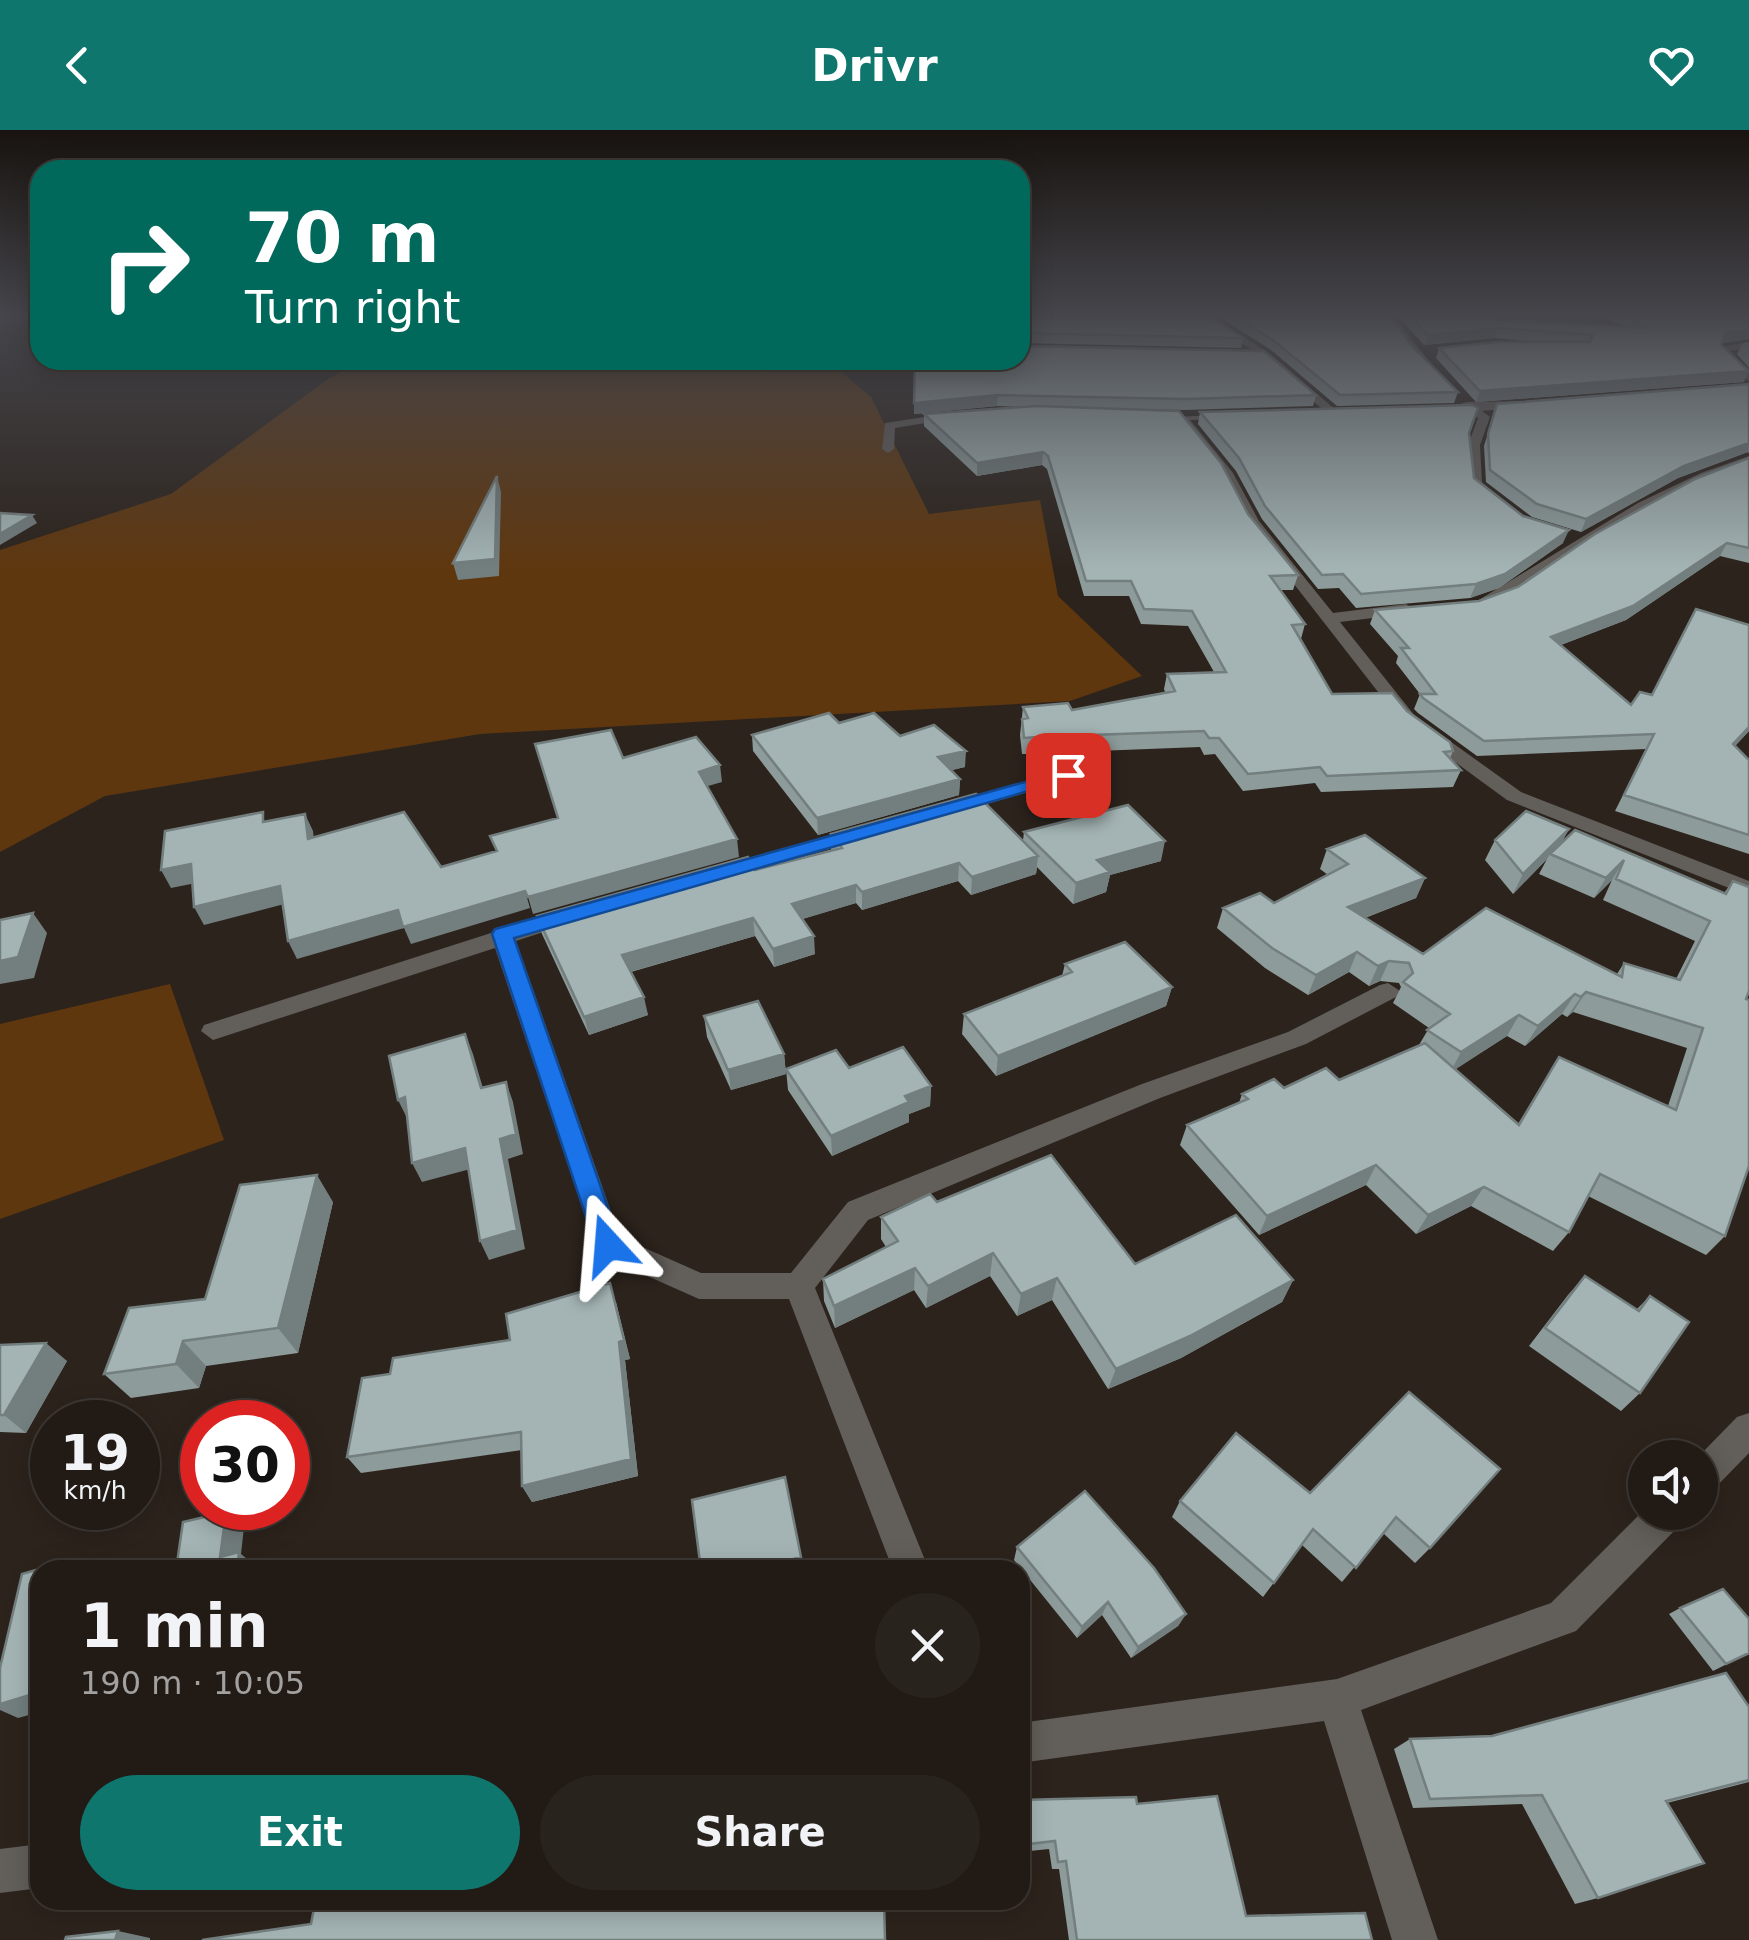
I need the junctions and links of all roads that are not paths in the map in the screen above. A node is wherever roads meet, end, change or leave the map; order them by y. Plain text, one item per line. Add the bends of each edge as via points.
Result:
1 (1320, 400) edge
2 (1548, 403) edge
3 (1466, 404) junction
4 (1432, 411) edge
5 (1353, 412) edge
6 (1314, 413) edge
7 (1334, 413) junction
8 (967, 414) edge
9 (1239, 415) edge
10 (888, 448) dead end
11 (1749, 460) edge
12 (1510, 512) edge
13 (1473, 606) edge
14 (1425, 607) edge
15 (1327, 619) junction
16 (1068, 775) dead end
17 (935, 812) edge
18 (878, 829) edge
19 (690, 882) edge
20 (1749, 889) edge
21 (596, 908) edge
22 (502, 934) junction
23 (1388, 991) dead end
24 (213, 1031) dead end
25 (798, 1286) junction
26 (1749, 1429) edge
27 (1718, 1461) edge
28 (1649, 1530) edge
29 (908, 1560) edge
30 (1338, 1699) junction
31 (1030, 1742) edge
32 (30, 1867) edge
33 (0, 1871) edge
34 (1414, 1940) edge

1 - 7 street
2 - 3 street
3 - 4 street
3 - 12 street via 1484,417 1474,445 1476,484
5 - 7 street
6 - 7 street
8 - 10 street via 889,425
9 - 15 street via 1175,416 1227,473 1254,522
11 - 13 street via 1575,539 1506,594
14 - 15 street
15 - 20 street via 1409,720 1514,796
16 - 17 street
18 - 19 street
21 - 22 street
22 - 24 street
22 - 25 street via 608,1245 699,1286
23 - 25 street via 1297,1038 858,1211
25 - 29 street
26 - 27 street
28 - 30 street via 1563,1618
30 - 31 street
30 - 34 street
32 - 33 street

